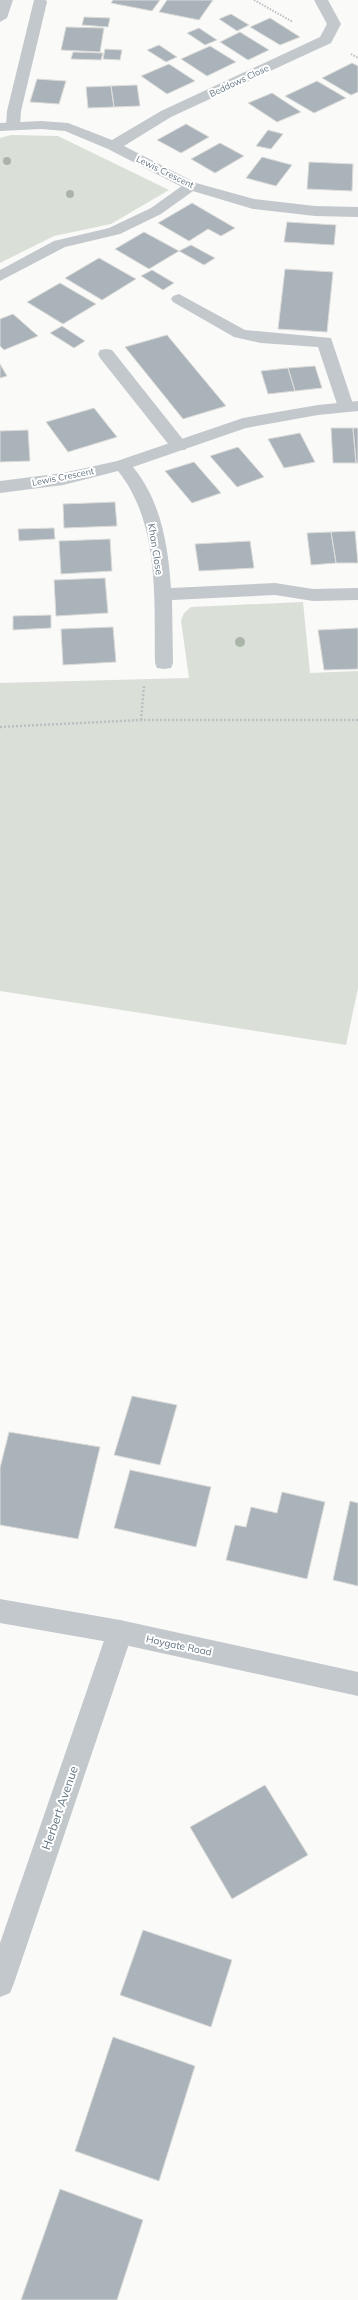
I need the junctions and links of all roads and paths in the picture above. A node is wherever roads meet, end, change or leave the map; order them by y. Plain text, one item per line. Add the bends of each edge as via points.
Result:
1 (6, 0) edge
2 (321, 0) edge
3 (40, 2) dead end
4 (0, 18) edge
5 (7, 126) edge
6 (113, 146) junction
7 (191, 186) junction
8 (358, 212) edge
9 (0, 276) edge
10 (179, 298) dead end
11 (106, 354) dead end
12 (352, 407) edge
13 (179, 446) junction
14 (122, 465) junction
15 (0, 487) edge
16 (162, 594) junction
17 (358, 594) edge
18 (164, 663) dead end
19 (358, 720) edge
20 (0, 727) edge
21 (0, 1611) edge
22 (120, 1632) junction
23 (358, 1684) edge
24 (0, 1983) edge

1 - 4 street
2 - 6 street, Beddows Close via 334,24 326,40 166,114
3 - 5 street via 14,111
5 - 6 street, Lewis Crescent via 41,125 68,128
6 - 7 street, Lewis Crescent
7 - 8 street, Lewis Crescent via 253,204 315,211
7 - 9 street via 156,211 114,231 60,244
10 - 12 street via 240,334 261,338 325,342
11 - 13 street
12 - 13 street, Lewis Crescent via 243,423
13 - 14 street, Lewis Crescent
14 - 15 street, Lewis Crescent via 63,479
14 - 16 street, Khan Close via 143,494 154,531
16 - 17 street via 275,589 313,595
16 - 18 street, Khan Close
19 - 20 path via 141,720
21 - 22 street, Haygate Road
22 - 23 street, Haygate Road
22 - 24 street, Herbert Avenue

